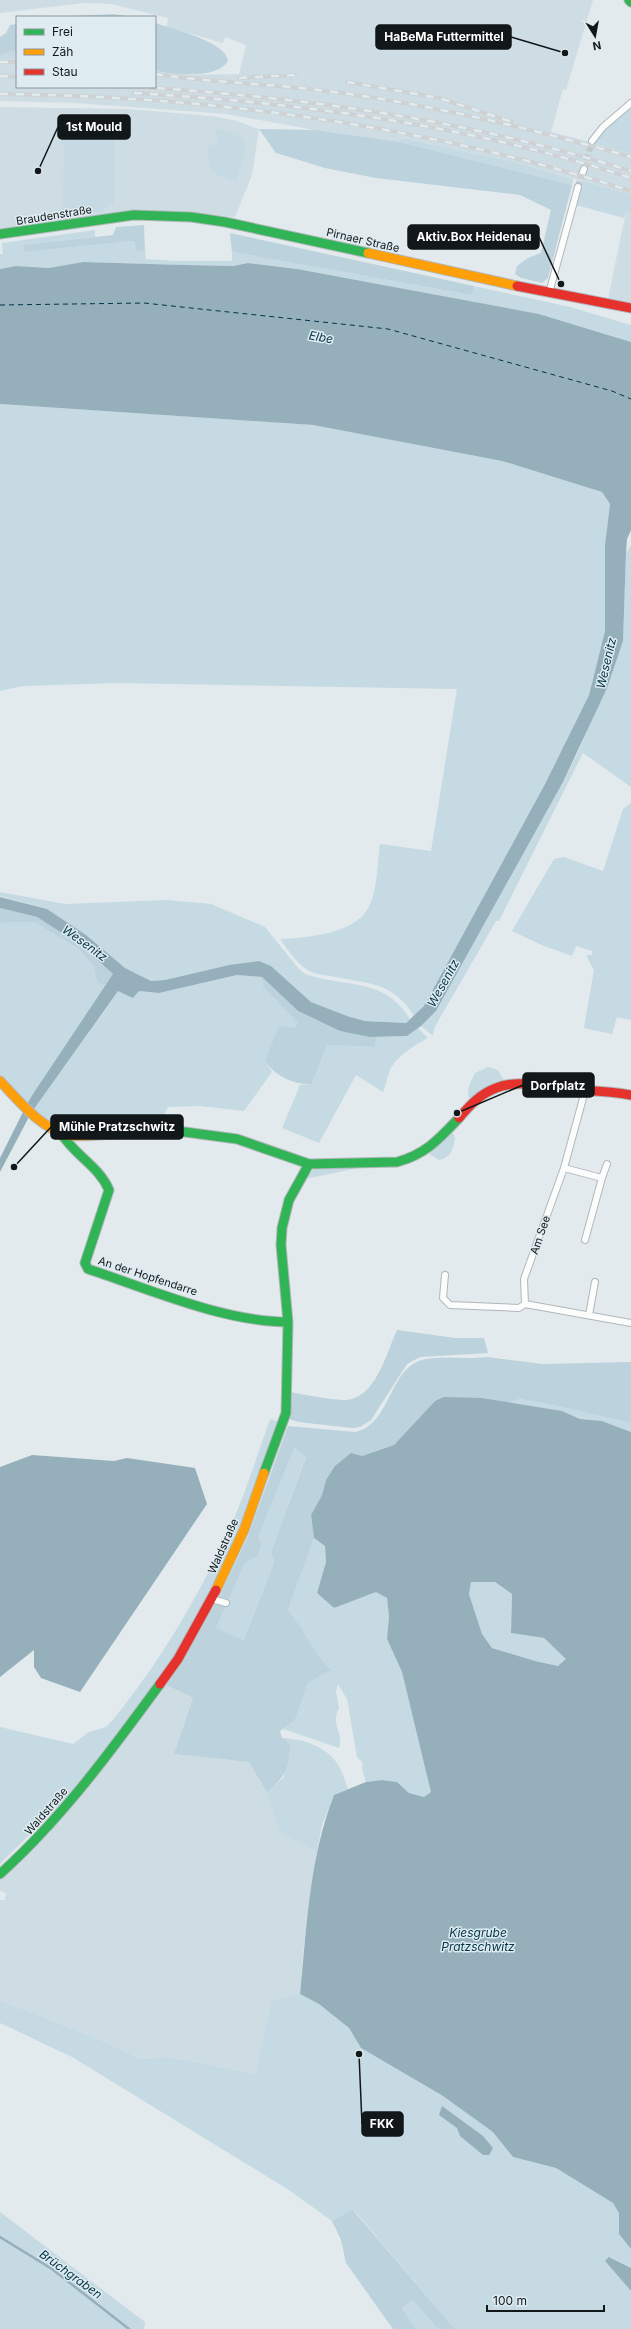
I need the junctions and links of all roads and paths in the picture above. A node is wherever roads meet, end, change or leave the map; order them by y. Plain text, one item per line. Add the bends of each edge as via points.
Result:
1 (631, 103) edge
2 (592, 141) tunnel mouth
3 (578, 187) tunnel mouth
4 (112, 218) joint
5 (0, 234) edge
6 (549, 293) junction
7 (631, 308) edge
8 (0, 1081) edge
9 (585, 1091) junction
10 (631, 1095) edge
11 (61, 1133) junction
12 (309, 1164) junction
13 (607, 1164) dead end
14 (564, 1168) junction
15 (602, 1178) junction
16 (585, 1240) dead end
17 (445, 1275) dead end
18 (595, 1282) dead end
19 (525, 1304) junction
20 (590, 1315) junction
21 (288, 1322) junction
22 (631, 1323) edge
23 (212, 1599) junction
24 (226, 1603) dead end
25 (0, 1874) edge

1 - 2 street via 603,127
3 - 6 street
4 - 5 street, Braudenstraße
4 - 6 street, Pirnaer Straße via 163,215 225,222
6 - 7 street, Pirnaer Straße
8 - 11 street via 24,1106
9 - 10 street via 613,1091
9 - 12 street via 519,1084 498,1087 479,1096 433,1146 408,1159 397,1162
9 - 14 street, Am See
11 - 12 street via 69,1136 170,1130 243,1141
11 - 21 street, An der Hopfendarre via 67,1146 106,1178 109,1190 85,1263 88,1269 210,1309 266,1322
12 - 21 street, Waldstraße via 289,1200 282,1228 281,1245
13 - 15 street
14 - 15 street
14 - 19 street, Am See via 524,1279
15 - 16 street
17 - 19 street via 443,1298 450,1305 519,1308
18 - 20 street
19 - 20 street
20 - 22 street
21 - 23 street, Waldstraße via 284,1423 244,1530
23 - 24 street
23 - 25 street, Waldstraße via 178,1659 112,1750 31,1846

